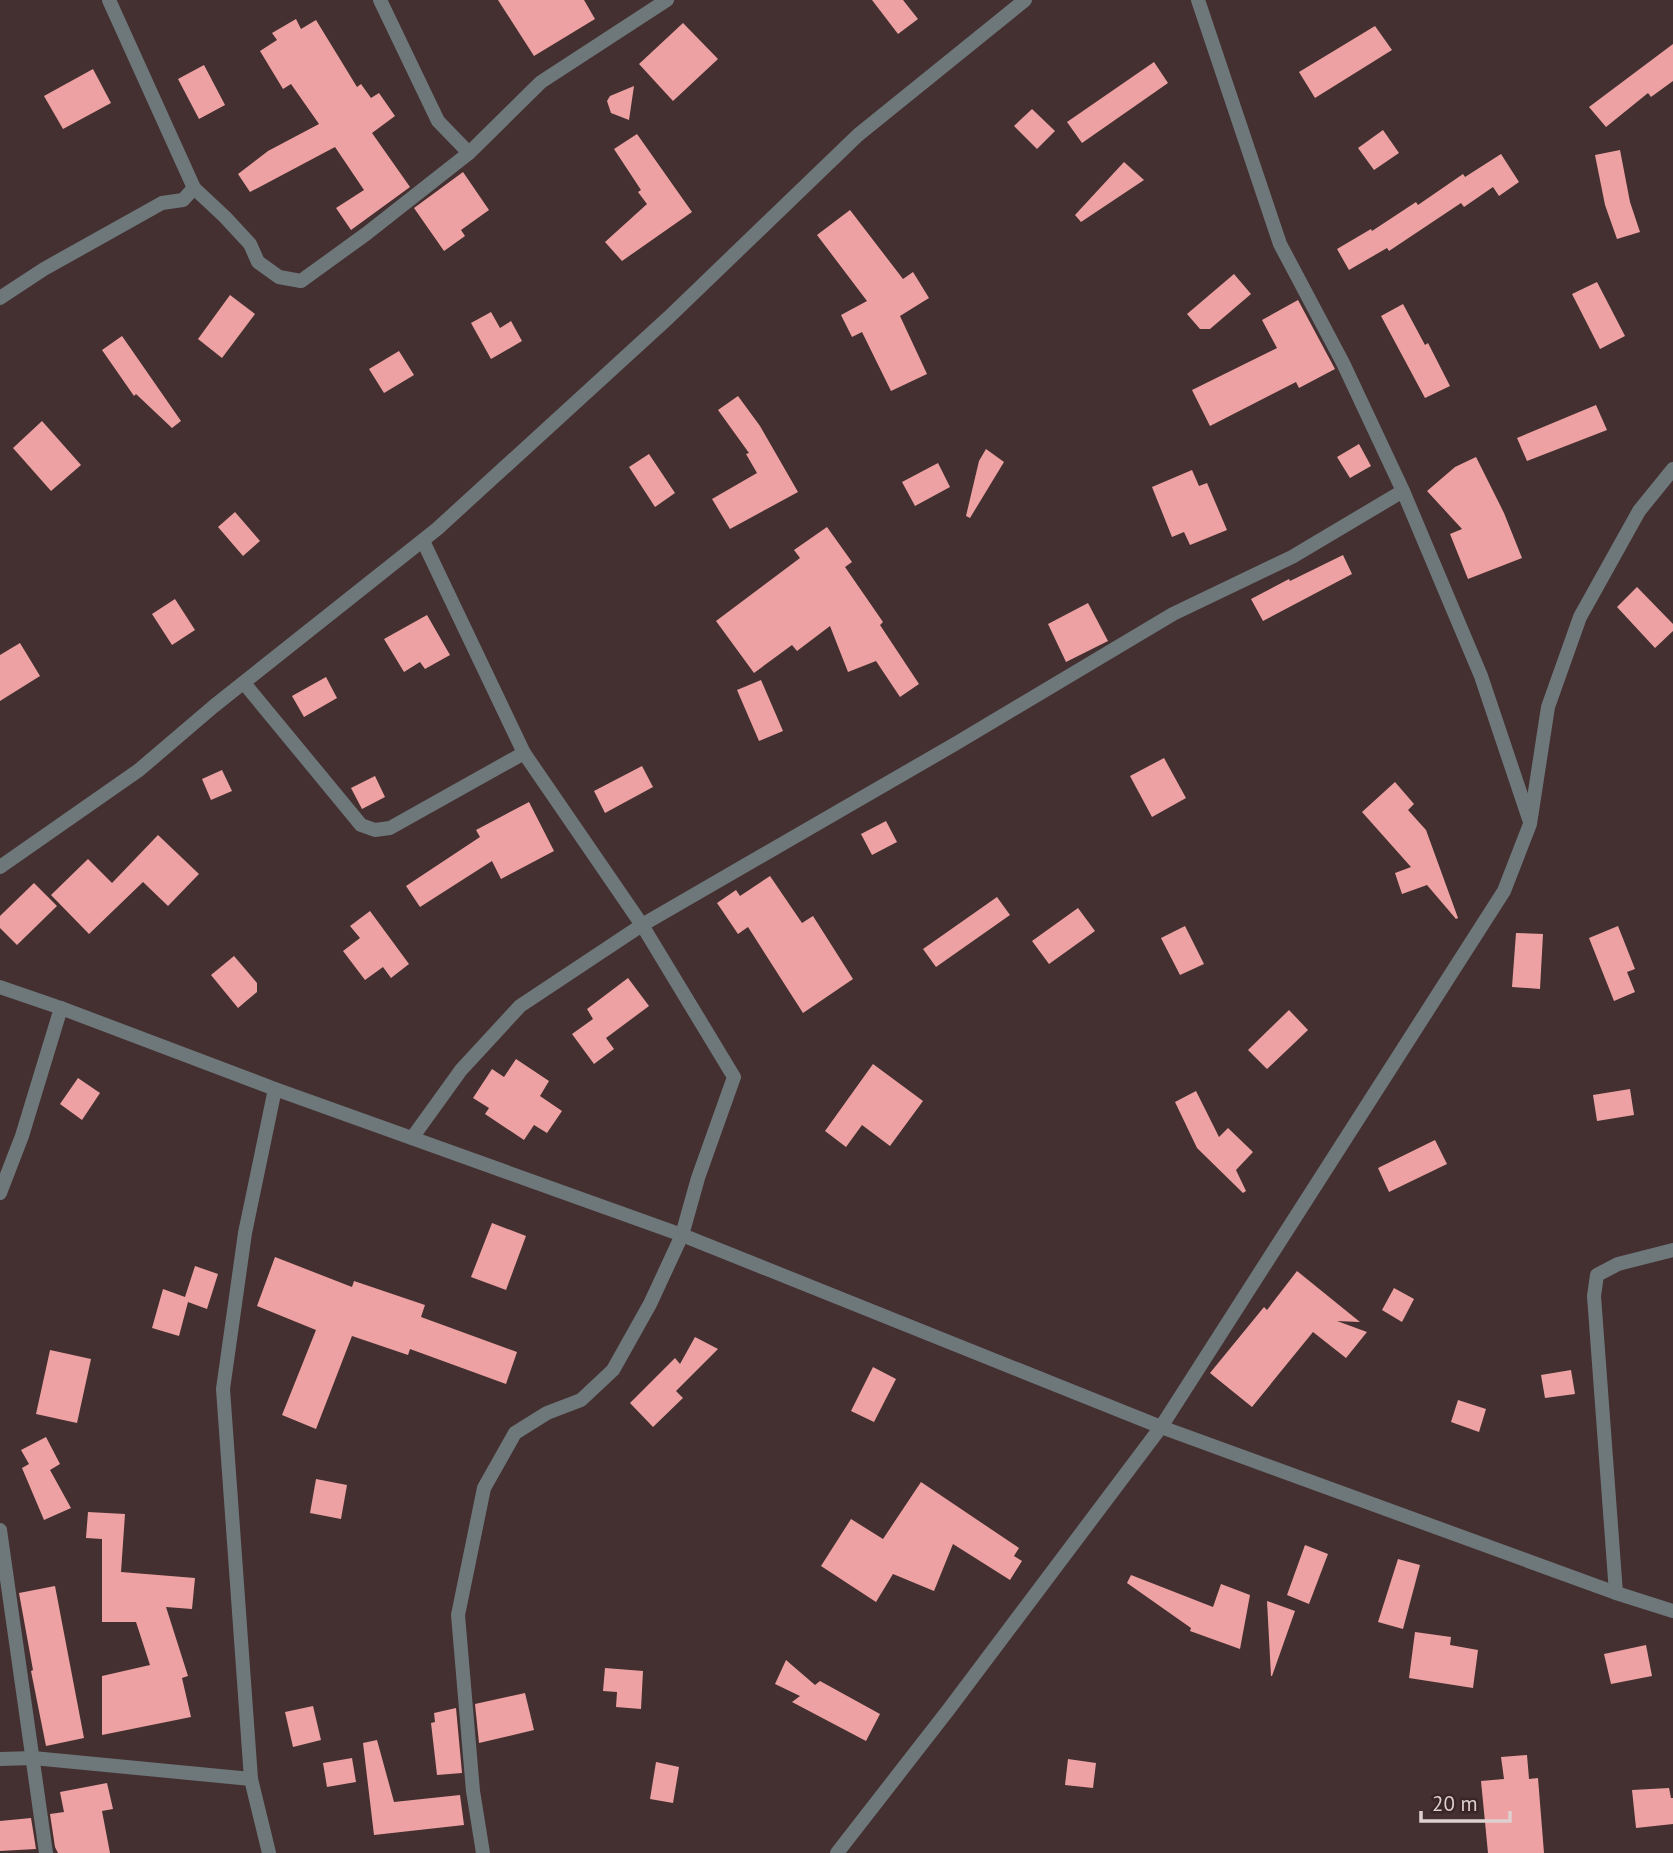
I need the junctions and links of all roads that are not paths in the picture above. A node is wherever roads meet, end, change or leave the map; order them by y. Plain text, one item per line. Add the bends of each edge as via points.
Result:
1 (109, 0) edge
2 (380, 0) edge
3 (667, 0) edge
4 (1025, 0) edge
5 (1198, 0) edge
6 (469, 153) junction
7 (194, 188) junction
8 (0, 298) edge
9 (1673, 469) edge
10 (1403, 491) junction
11 (424, 541) junction
12 (244, 683) junction
13 (524, 753) junction
14 (1530, 824) junction
15 (0, 867) edge
16 (642, 925) junction
17 (0, 987) edge
18 (61, 1008) junction
19 (275, 1089) junction
20 (412, 1138) junction
21 (0, 1193) edge
22 (682, 1235) junction
23 (1673, 1250) edge
24 (1161, 1427) junction
25 (0, 1530) edge
26 (1616, 1592) junction
27 (1673, 1611) edge
28 (33, 1758) junction
29 (0, 1759) edge
30 (251, 1779) junction
31 (46, 1853) edge
32 (269, 1853) edge
33 (483, 1853) edge
34 (837, 1853) edge

1 - 7 street
2 - 6 street via 438,121
3 - 6 street via 541,82
4 - 11 street via 858,135 668,318
5 - 10 street via 1280,244
6 - 7 street via 301,281 278,277 258,262 250,244
7 - 8 street via 183,200 162,203
9 - 14 street via 1639,512 1580,617 1548,707
10 - 14 street via 1481,676
10 - 16 street via 1292,557 1173,614
11 - 12 street
11 - 13 street
12 - 13 street via 361,825 375,830 390,828
12 - 15 street via 139,769
13 - 16 street
14 - 24 street via 1504,891
16 - 20 street via 520,1006 461,1070
16 - 22 street via 734,1077
17 - 18 street
18 - 19 street
18 - 21 street
19 - 20 street
19 - 30 street via 245,1233 223,1389
20 - 22 street
22 - 24 street
22 - 33 street via 612,1370 581,1400 547,1413 515,1433 484,1488 458,1615
23 - 26 street via 1618,1264 1597,1275 1594,1296
24 - 26 street
24 - 34 street
25 - 28 street
26 - 27 street
28 - 29 street
28 - 30 street
28 - 31 street
30 - 32 street

